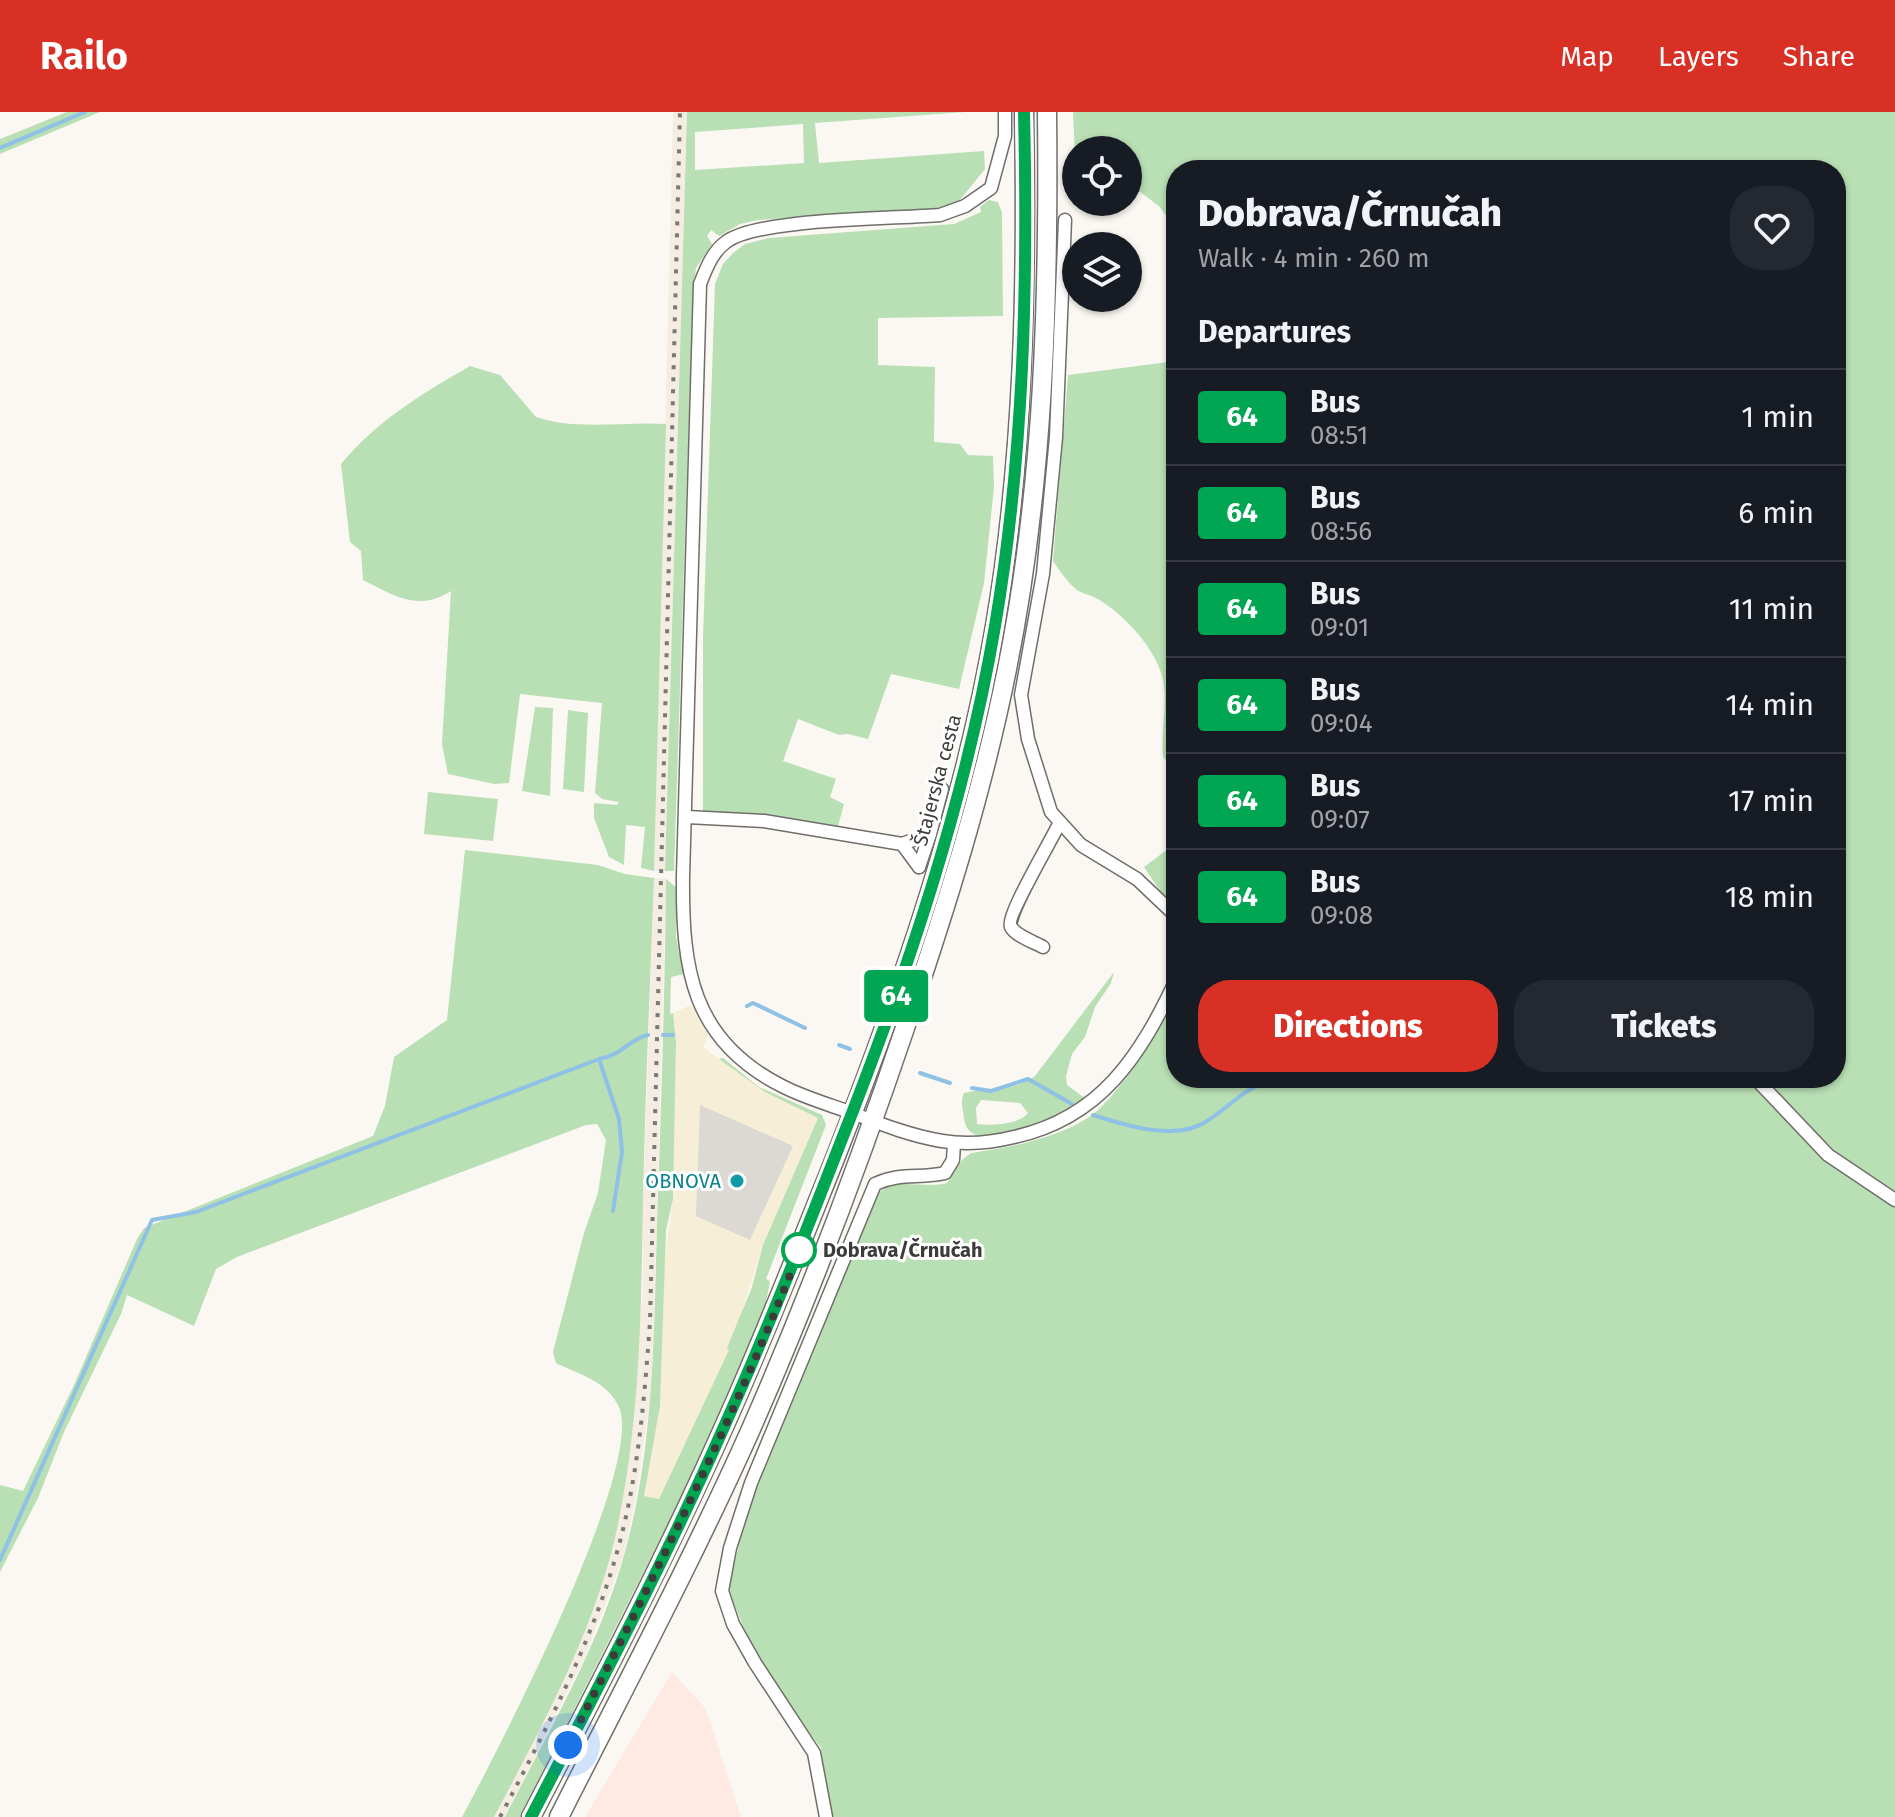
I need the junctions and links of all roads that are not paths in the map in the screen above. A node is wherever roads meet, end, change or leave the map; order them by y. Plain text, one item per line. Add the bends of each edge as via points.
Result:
1 (1005, 112) edge
2 (1024, 112) edge
3 (1047, 112) edge
4 (1065, 220) dead end
5 (942, 789) dead end
6 (687, 817) junction
7 (1059, 824) junction
8 (930, 834) junction
9 (902, 844) junction
10 (1166, 907) edge
11 (1043, 947) dead end
12 (1166, 1001) edge
13 (1764, 1088) edge
14 (853, 1113) junction
15 (873, 1121) junction
16 (954, 1143) junction
17 (1895, 1200) edge
18 (531, 1817) edge
19 (559, 1817) edge
20 (826, 1817) edge

1 - 6 street via 1005,136 991,188 965,206 940,215 755,229 726,242 708,263 700,284
2 - 14 main road, Štajerska cesta via 1022,383 995,626 933,879
3 - 15 main road, Štajerska cesta via 1043,402 1012,637 968,833
4 - 7 street via 1056,437 1043,574 1021,695 1033,754
5 - 8 street
6 - 9 street via 764,821
6 - 14 street via 683,935 690,977 713,1027 724,1045 781,1086
7 - 10 street via 1081,845 1137,879
7 - 11 street via 1008,921 1012,929
8 - 9 street
8 - 9 street via 919,867
12 - 16 street via 1102,1095 1067,1120 993,1142
13 - 17 street via 1828,1155
14 - 15 street
14 - 18 main road, Štajerska cesta via 726,1424
15 - 16 street
15 - 19 main road, Štajerska cesta via 750,1430
16 - 20 street via 945,1173 893,1176 875,1184 751,1483 724,1573 722,1591 733,1624 814,1753

